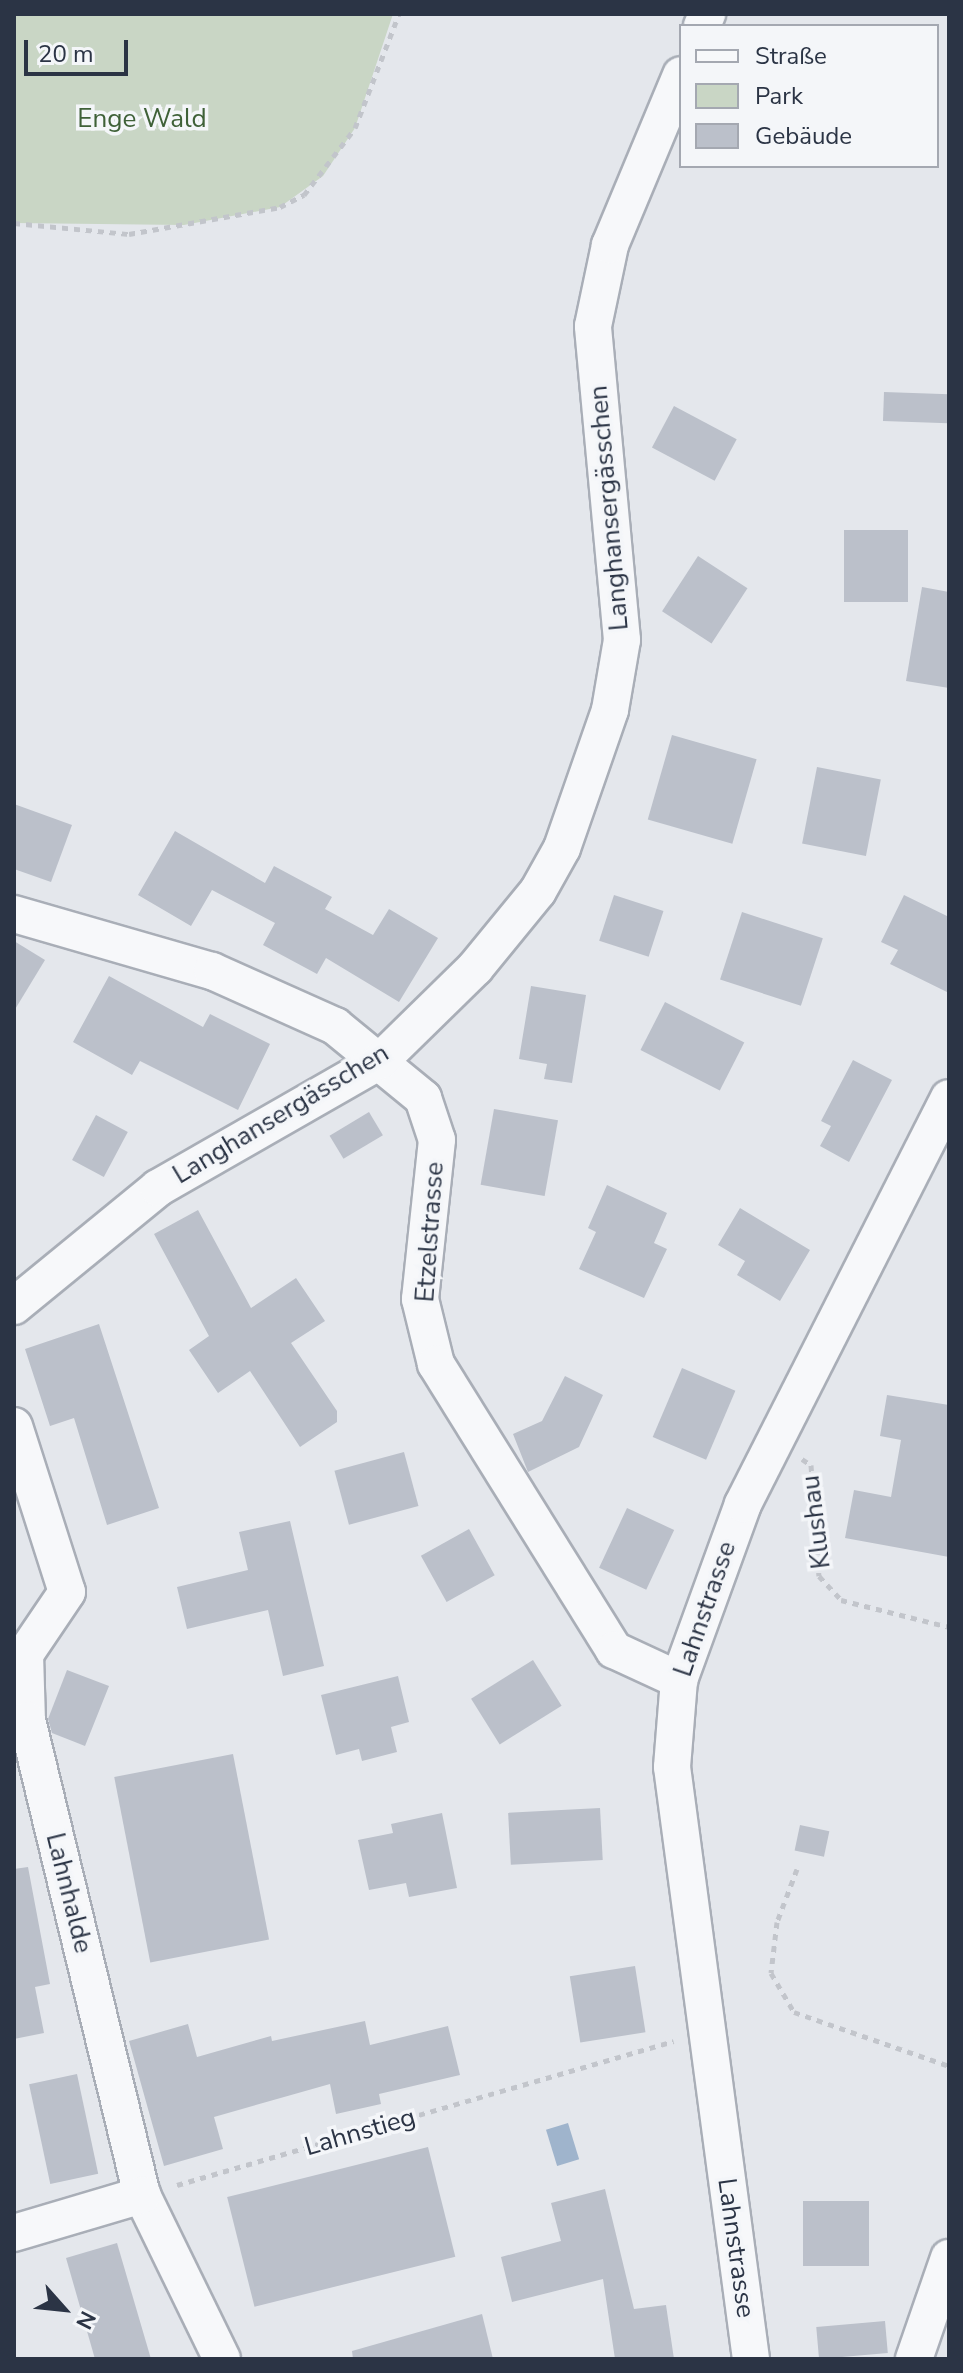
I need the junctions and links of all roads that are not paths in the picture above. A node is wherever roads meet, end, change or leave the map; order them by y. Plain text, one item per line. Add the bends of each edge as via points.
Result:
1 (679, 80) edge
2 (14, 914) edge
3 (380, 1061) junction
4 (949, 1098) edge
5 (14, 1306) edge
6 (14, 1426) edge
7 (20, 1655) edge
8 (679, 1680) junction
9 (142, 2195) junction
10 (14, 2233) edge
11 (949, 2258) edge
12 (222, 2359) edge
13 (751, 2359) edge
14 (914, 2359) edge

1 - 3 street, Langhansergässchen via 610,245 593,326 622,640 610,710 562,848 538,891 475,968
2 - 3 street, Etzelstrasse via 212,971 335,1026
3 - 5 street, Langhansergässchen via 158,1188
3 - 8 street, Etzelstrasse via 423,1098 437,1140 420,1299 436,1364 614,1650
4 - 8 street, Lahnstrasse via 775,1441 703,1601
6 - 7 street, Lahnhalde via 67,1592
7 - 9 street, Lahnhalde via 27,1720
8 - 13 street, Lahnstrasse via 672,1767
9 - 10 street
9 - 12 street, Lahnhalde
11 - 14 street

